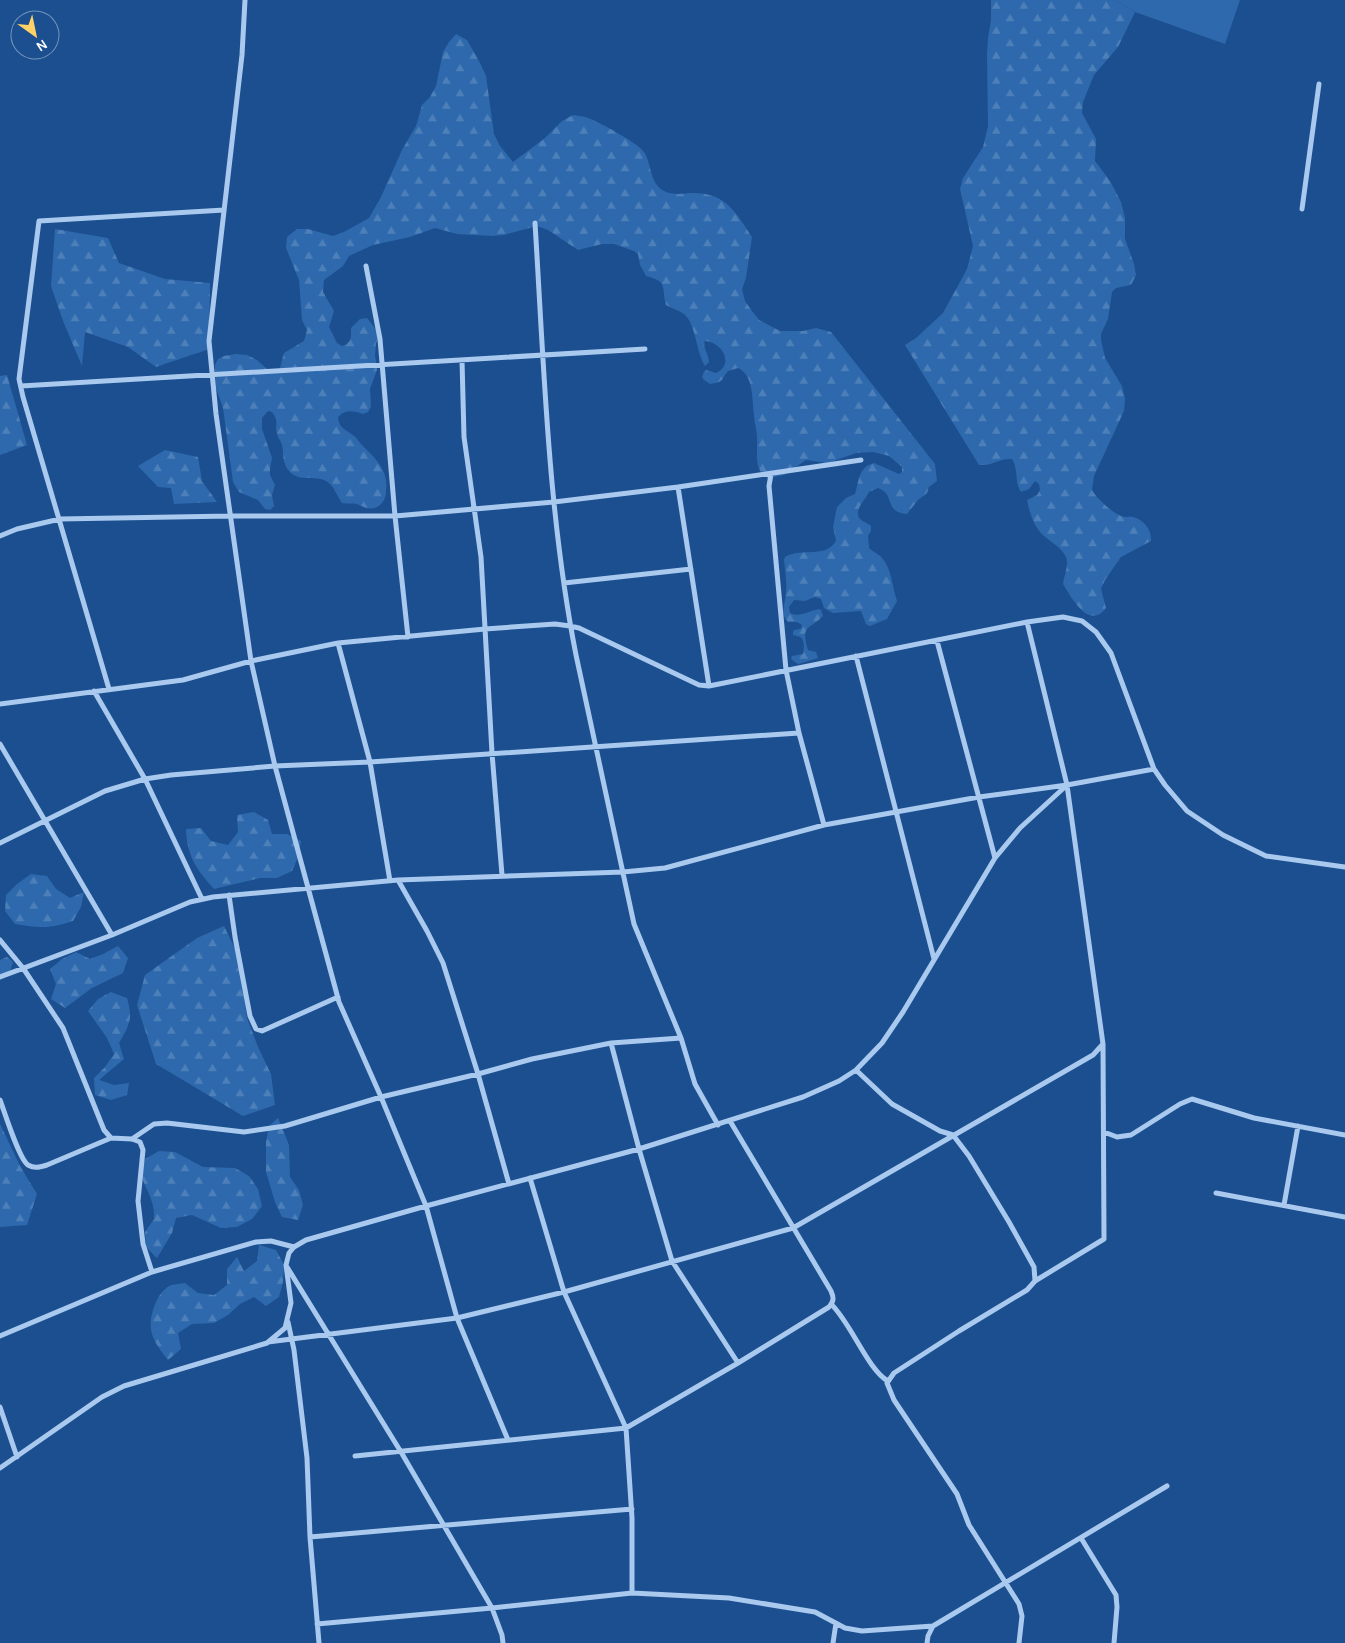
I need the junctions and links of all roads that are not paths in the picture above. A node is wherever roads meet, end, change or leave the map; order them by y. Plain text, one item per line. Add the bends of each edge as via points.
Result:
1 (245, 0) edge
2 (1320, 84) dead end
3 (1302, 209) dead end
4 (224, 210) junction
5 (535, 223) dead end
6 (366, 266) dead end
7 (645, 349) dead end
8 (543, 355) junction
9 (462, 360) junction
10 (382, 365) junction
11 (212, 375) junction
12 (21, 386) junction
13 (861, 460) dead end
14 (771, 474) junction
15 (678, 487) junction
16 (554, 502) junction
17 (474, 508) junction
18 (230, 516) junction
19 (395, 516) junction
20 (60, 519) junction
21 (0, 536) edge
22 (691, 569) junction
23 (564, 582) junction
24 (1027, 622) junction
25 (570, 626) junction
26 (485, 628) junction
27 (408, 637) junction
28 (938, 640) junction
29 (338, 643) junction
30 (856, 656) junction
31 (251, 661) junction
32 (786, 670) junction
33 (709, 686) junction
34 (109, 689) junction
35 (94, 691) junction
36 (0, 704) edge
37 (799, 733) junction
38 (0, 744) edge
39 (595, 746) junction
40 (492, 753) junction
41 (370, 762) junction
42 (275, 766) junction
43 (1154, 769) junction
44 (145, 779) junction
45 (1067, 785) junction
46 (979, 797) junction
47 (897, 812) junction
48 (46, 820) junction
49 (824, 825) junction
50 (0, 843) edge
51 (995, 858) junction
52 (1345, 867) edge
53 (623, 872) junction
54 (502, 875) junction
55 (398, 880) junction
56 (390, 881) junction
57 (309, 888) junction
58 (229, 895) junction
59 (202, 899) junction
60 (112, 935) junction
61 (0, 940) edge
62 (934, 959) junction
63 (23, 968) junction
64 (0, 977) edge
65 (338, 997) junction
66 (681, 1038) junction
67 (610, 1043) junction
68 (1103, 1044) junction
69 (856, 1070) junction
70 (478, 1074) junction
71 (381, 1097) junction
72 (0, 1100) edge
73 (730, 1121) junction
74 (718, 1125) junction
75 (1298, 1126) junction
76 (1104, 1132) junction
77 (953, 1135) junction
78 (1345, 1135) edge
79 (110, 1138) junction
80 (132, 1139) junction
81 (639, 1149) junction
82 (530, 1178) junction
83 (509, 1184) junction
84 (1216, 1193) dead end
85 (426, 1206) junction
86 (1284, 1206) junction
87 (1345, 1217) edge
88 (793, 1228) junction
89 (294, 1247) junction
90 (672, 1261) junction
91 (286, 1265) junction
92 (152, 1272) junction
93 (1035, 1281) junction
94 (564, 1292) junction
95 (831, 1304) junction
96 (457, 1318) junction
97 (287, 1319) junction
98 (329, 1334) junction
99 (0, 1336) edge
100 (292, 1339) junction
101 (267, 1342) junction
102 (738, 1363) junction
103 (888, 1381) junction
104 (0, 1407) edge
105 (626, 1428) junction
106 (508, 1440) junction
107 (401, 1452) junction
108 (355, 1456) dead end
109 (17, 1457) junction
110 (0, 1468) edge
111 (1167, 1486) dead end
112 (632, 1509) junction
113 (444, 1526) junction
114 (310, 1537) junction
115 (1081, 1538) junction
116 (1005, 1584) junction
117 (632, 1593) junction
118 (492, 1608) junction
119 (836, 1623) junction
120 (317, 1624) junction
121 (933, 1626) junction
122 (319, 1643) edge
123 (503, 1643) edge
124 (833, 1643) edge
125 (927, 1643) edge
126 (1019, 1643) edge
127 (1114, 1643) edge

1 - 4 street
2 - 3 street
4 - 11 street via 209,341
4 - 12 street via 39,221 20,366
5 - 8 street
6 - 10 street
7 - 8 street
8 - 9 street
8 - 16 street
9 - 10 street
9 - 17 street via 464,437
10 - 11 street
10 - 19 street
11 - 12 street
11 - 18 street
12 - 20 street
13 - 14 street
14 - 15 street
14 - 32 street via 769,486
15 - 16 street
15 - 22 street
16 - 17 street
16 - 23 street
17 - 19 street
17 - 26 street
18 - 19 street
18 - 20 street
18 - 31 street
19 - 27 street
20 - 21 street
20 - 34 street
22 - 23 street
22 - 33 street
23 - 25 street
24 - 28 street
24 - 43 street via 1063,617 1082,621 1096,632 1111,653
24 - 45 street
25 - 26 street
25 - 33 street via 698,685
25 - 39 street
26 - 27 street
26 - 40 street
27 - 29 street
28 - 30 street
28 - 46 street
29 - 31 street
29 - 41 street
30 - 32 street
30 - 47 street
31 - 34 street via 183,680
31 - 42 street
32 - 33 street
32 - 37 street
34 - 35 street
35 - 36 street
35 - 44 street
37 - 39 street
37 - 49 street
38 - 48 street
39 - 40 street
39 - 53 street
40 - 41 street
40 - 54 street
41 - 42 street
41 - 56 street
42 - 44 street
42 - 57 street
43 - 45 street
43 - 52 street via 1188,811 1223,835 1266,856
44 - 48 street via 105,791
44 - 59 street
45 - 46 street
45 - 51 street via 1020,828
45 - 68 street
46 - 47 street
46 - 51 street
47 - 49 street
47 - 62 street
48 - 50 street
48 - 60 street
49 - 53 street via 688,863
51 - 62 street
53 - 54 street
53 - 66 street via 634,924
54 - 55 street
55 - 56 street
55 - 70 street via 428,930 443,963
56 - 57 street
57 - 58 street
57 - 65 street
58 - 59 street
58 - 65 street via 250,1016 256,1029 262,1031
59 - 60 street
60 - 63 street
61 - 63 street
62 - 69 street via 904,1012 882,1043
63 - 64 street
63 - 79 street via 63,1028
65 - 71 street
66 - 67 street
66 - 74 street via 695,1084
67 - 70 street
67 - 81 street
68 - 76 street
68 - 77 street via 1093,1055
69 - 73 street via 840,1081 803,1097
69 - 77 street via 892,1104
70 - 71 street
70 - 83 street
71 - 80 street via 284,1126 244,1132 154,1124
71 - 85 street
72 - 79 street via 21,1155 27,1164 37,1168
73 - 74 street
73 - 88 street
74 - 81 street
75 - 76 street via 1254,1118 1192,1099 1131,1135 1117,1137
75 - 78 street
75 - 86 street
76 - 93 street via 1104,1239
77 - 88 street
77 - 93 street via 1009,1222 1034,1267
79 - 80 street
80 - 92 street via 140,1142 143,1150 138,1201
81 - 82 street
81 - 90 street
82 - 83 street
82 - 94 street
83 - 85 street
84 - 86 street
85 - 89 street via 306,1240
85 - 96 street
86 - 87 street
88 - 90 street
88 - 95 street via 831,1291
89 - 91 street
89 - 92 street via 271,1241 256,1242
90 - 94 street
90 - 102 street
91 - 97 street via 291,1303
91 - 98 street
92 - 99 street
93 - 103 street via 1027,1290 894,1373
94 - 96 street
94 - 105 street
95 - 102 street
95 - 103 street via 879,1375
96 - 98 street
96 - 106 street
97 - 100 street
97 - 101 street via 285,1328
98 - 100 street
98 - 107 street
100 - 101 street
100 - 114 street via 307,1458
101 - 109 street via 124,1386 102,1397
102 - 105 street
103 - 116 street via 894,1400 957,1494 970,1525
104 - 109 street
105 - 106 street
105 - 112 street
106 - 107 street
107 - 108 street
107 - 113 street
109 - 110 street
111 - 115 street
112 - 113 street
112 - 117 street
113 - 114 street
113 - 118 street
114 - 120 street
115 - 116 street
115 - 127 street via 1116,1595
116 - 121 street
116 - 126 street via 1019,1604 1022,1616
117 - 118 street
117 - 119 street via 729,1598 816,1612
118 - 120 street
118 - 123 street
119 - 121 street via 862,1631
119 - 124 street
120 - 122 street
121 - 125 street

